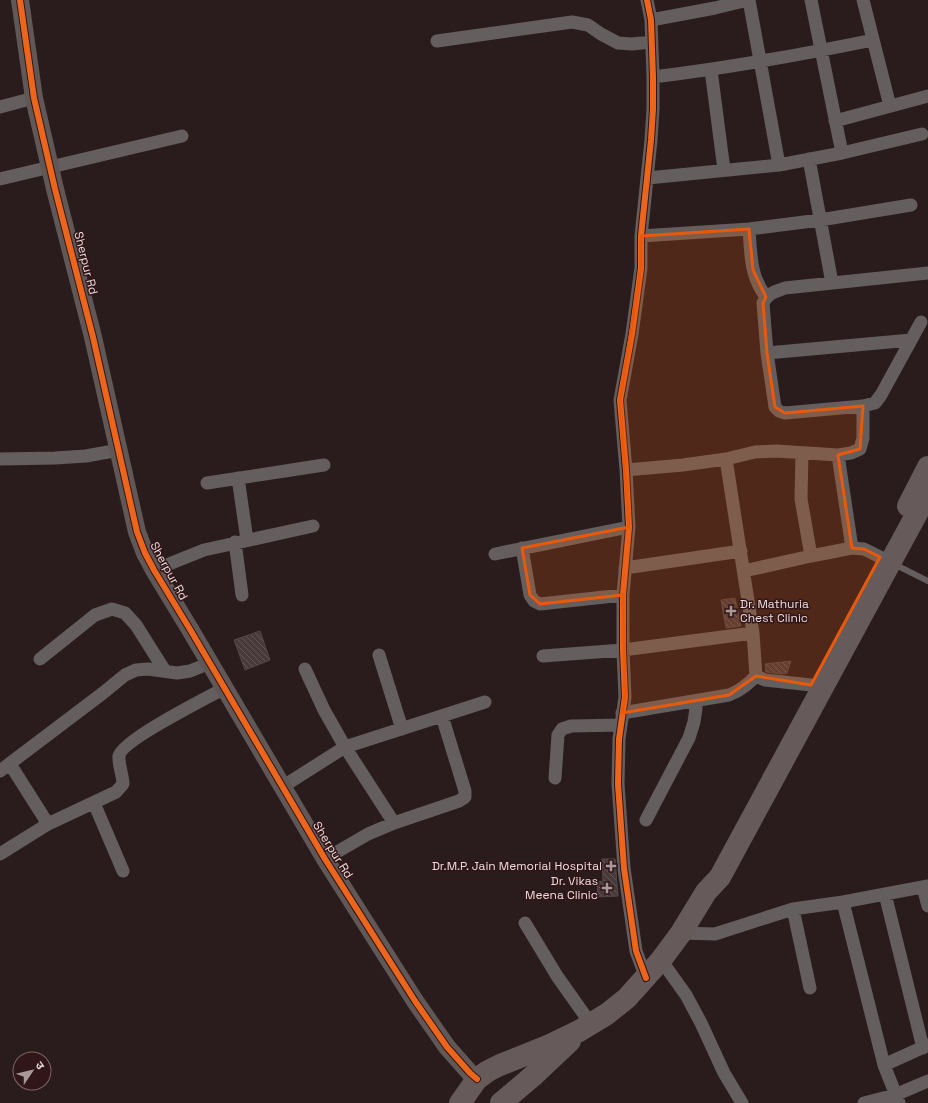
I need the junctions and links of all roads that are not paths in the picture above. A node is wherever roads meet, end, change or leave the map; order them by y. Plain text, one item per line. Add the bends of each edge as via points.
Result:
1 (20, 0) edge
2 (647, 0) edge
3 (749, 0) edge
4 (811, 0) edge
5 (863, 0) edge
6 (651, 20) junction
7 (873, 40) junction
8 (437, 41) dead end
9 (651, 42) junction
10 (821, 51) junction
11 (760, 61) junction
12 (711, 70) junction
13 (653, 77) junction
14 (928, 96) edge
15 (34, 98) junction
16 (890, 106) junction
17 (0, 107) edge
18 (835, 121) junction
19 (922, 134) dead end
20 (182, 136) dead end
21 (842, 153) junction
22 (809, 159) junction
23 (778, 165) junction
24 (50, 167) junction
25 (724, 170) junction
26 (648, 178) junction
27 (0, 179) edge
28 (911, 205) dead end
29 (820, 220) junction
30 (749, 229) junction
31 (641, 236) junction
32 (928, 273) edge
33 (832, 283) junction
34 (766, 297) junction
35 (921, 322) dead end
36 (911, 340) junction
37 (767, 354) junction
38 (863, 406) junction
39 (119, 450) junction
40 (802, 452) junction
41 (838, 455) junction
42 (0, 459) edge
43 (726, 459) junction
44 (324, 465) dead end
45 (928, 467) edge
46 (626, 470) junction
47 (238, 478) junction
48 (206, 483) dead end
49 (928, 493) edge
50 (312, 526) dead end
51 (629, 527) junction
52 (241, 541) junction
53 (522, 548) junction
54 (852, 548) junction
55 (741, 551) junction
56 (495, 554) dead end
57 (811, 556) junction
58 (885, 560) junction
59 (625, 568) junction
60 (154, 570) junction
61 (744, 571) junction
62 (928, 581) edge
63 (242, 595) dead end
64 (623, 595) junction
65 (753, 633) junction
66 (623, 650) junction
67 (379, 655) dead end
68 (543, 656) dead end
69 (40, 659) dead end
70 (210, 662) junction
71 (305, 669) dead end
72 (165, 671) junction
73 (756, 676) junction
74 (811, 685) junction
75 (225, 688) junction
76 (697, 701) junction
77 (485, 702) dead end
78 (442, 716) junction
79 (622, 719) junction
80 (402, 729) junction
81 (345, 747) junction
82 (5, 767) edge
83 (555, 778) dead end
84 (282, 787) junction
85 (94, 803) junction
86 (646, 820) dead end
87 (394, 823) junction
88 (48, 824) junction
89 (0, 854) edge
90 (325, 859) junction
91 (122, 871) dead end
92 (925, 886) edge
93 (706, 892) junction
94 (885, 894) junction
95 (843, 902) junction
96 (928, 906) edge
97 (793, 909) junction
98 (525, 923) dead end
99 (682, 933) junction
100 (662, 960) junction
101 (646, 978) junction
102 (810, 988) dead end
103 (585, 1028) junction
104 (925, 1047) edge
105 (884, 1065) junction
106 (477, 1079) junction
107 (928, 1081) edge
108 (897, 1099) edge
109 (506, 1101) edge
110 (460, 1103) edge
111 (742, 1103) edge
112 (864, 1103) edge

1 - 15 street, Sherpur Rd
2 - 6 street
3 - 6 street
3 - 11 street
4 - 10 street
5 - 7 street
6 - 9 street
7 - 10 street
7 - 16 street
8 - 9 street via 572,22 588,25 618,42
9 - 13 street
10 - 11 street
10 - 18 street
11 - 12 street
11 - 23 street
12 - 13 street
12 - 25 street
13 - 26 street
14 - 16 street
15 - 17 street
15 - 24 street, Sherpur Rd
16 - 18 street
18 - 21 street
19 - 21 street
20 - 24 street
21 - 22 street
22 - 23 street
22 - 29 street
23 - 25 street
24 - 27 street
24 - 39 street, Sherpur Rd
25 - 26 street
26 - 31 street
28 - 29 street
29 - 30 street
29 - 33 street
30 - 31 street
30 - 34 street via 753,270
31 - 46 street via 641,268 620,400
32 - 33 street
33 - 34 street via 785,288
34 - 37 street via 763,303
35 - 36 street
36 - 37 street
36 - 38 street via 881,396 875,403
37 - 38 street via 775,407 779,411 785,413
38 - 41 street via 863,438 860,449
39 - 42 street via 78,457
39 - 60 street, Sherpur Rd via 137,532
40 - 41 street
40 - 43 street via 755,452
40 - 57 street via 801,499
41 - 54 street
43 - 46 street
43 - 55 street
44 - 47 street
45 - 58 highway
46 - 51 street
47 - 48 street
47 - 52 street
49 - 58 highway
50 - 52 street
51 - 53 street
51 - 59 street
52 - 60 street via 204,550
52 - 63 street
53 - 56 street
53 - 64 street via 530,595 540,604
54 - 57 street
54 - 58 street via 864,549
55 - 59 street
55 - 61 street
57 - 61 street
58 - 62 lane
58 - 74 highway
58 - 93 highway via 720,877
59 - 64 street
60 - 70 street, Sherpur Rd
61 - 65 street
64 - 66 street
65 - 66 street
65 - 73 street
66 - 68 street
66 - 79 street via 625,697
67 - 80 street
69 - 72 street via 95,615 112,609 125,613 136,625
70 - 72 street via 190,671
70 - 75 street, Sherpur Rd
71 - 81 street
72 - 82 street via 136,670 125,675
73 - 74 street via 765,680
73 - 76 street via 743,689 729,696
74 - 93 highway via 710,871
75 - 84 street, Sherpur Rd
75 - 85 street via 173,716 123,748 118,757 123,784 116,792
76 - 79 street
76 - 86 street via 689,738
77 - 78 street
78 - 80 street
78 - 87 street via 465,797
79 - 83 street via 562,729 558,735
79 - 101 street via 618,784 624,868 636,951
80 - 81 street
81 - 84 street
81 - 87 street
82 - 88 street
84 - 90 street, Sherpur Rd
85 - 88 street
85 - 91 street
87 - 90 street via 368,834
88 - 89 street
90 - 106 street, Sherpur Rd via 415,1001 447,1047
92 - 94 street
92 - 96 street
93 - 99 highway
94 - 95 street
94 - 104 street
95 - 97 street
95 - 105 street
97 - 99 street via 715,934
97 - 102 street
98 - 103 street
99 - 100 highway
100 - 101 highway
100 - 111 street via 686,995 724,1073
101 - 103 highway via 627,998
103 - 106 highway via 500,1065
103 - 109 highway
104 - 105 street
105 - 108 street
106 - 110 highway
107 - 108 street
108 - 112 street

